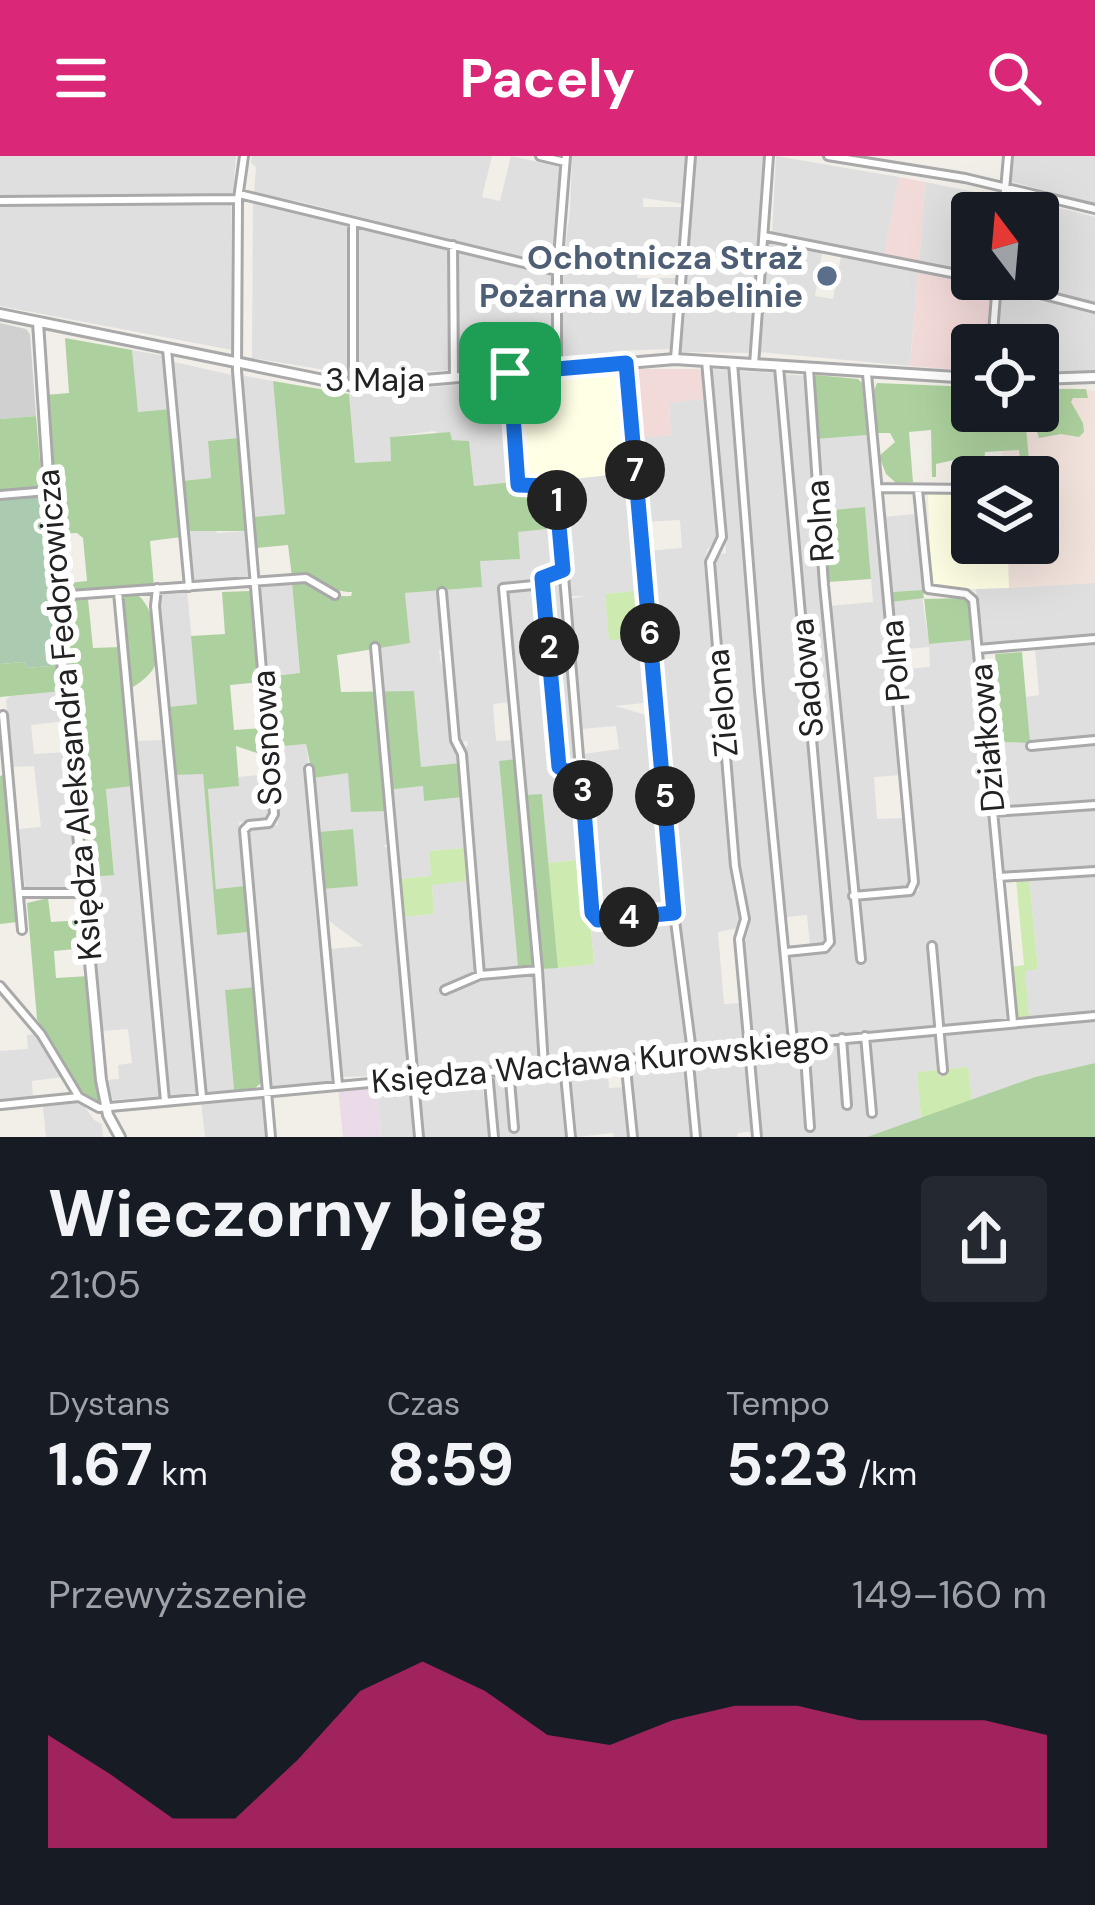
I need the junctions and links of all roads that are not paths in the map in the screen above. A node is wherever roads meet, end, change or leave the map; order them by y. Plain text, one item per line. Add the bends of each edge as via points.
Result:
1 (244, 156) edge
2 (540, 156) edge
3 (691, 156) edge
4 (770, 156) edge
5 (828, 156) edge
6 (1008, 156) edge
7 (566, 159) edge
8 (1005, 187) junction
9 (1005, 192) edge
10 (238, 197) junction
11 (0, 201) edge
12 (1095, 209) edge
13 (353, 221) junction
14 (764, 236) junction
15 (453, 245) junction
16 (557, 272) junction
17 (951, 273) edge
18 (1059, 298) edge
19 (1095, 308) edge
20 (0, 314) edge
21 (38, 322) junction
22 (166, 350) junction
23 (675, 359) junction
24 (706, 361) junction
25 (626, 363) junction
26 (733, 363) junction
27 (238, 364) junction
28 (754, 365) junction
29 (779, 367) junction
30 (557, 368) junction
31 (809, 369) junction
32 (510, 373) junction
33 (867, 374) junction
34 (951, 377) edge
35 (1095, 377) edge
36 (454, 378) junction
37 (1059, 378) edge
38 (353, 386) junction
39 (879, 487) junction
40 (951, 489) edge
41 (918, 490) junction
42 (48, 491) junction
43 (0, 495) edge
44 (563, 570) junction
45 (255, 582) junction
46 (543, 584) junction
47 (189, 587) junction
48 (157, 588) junction
49 (118, 592) junction
50 (442, 592) dead end
51 (56, 596) junction
52 (334, 596) dead end
53 (1095, 639) edge
54 (375, 646) dead end
55 (978, 650) junction
56 (3, 715) edge
57 (1095, 740) edge
58 (1031, 746) dead end
59 (309, 769) dead end
60 (581, 770) junction
61 (1095, 805) edge
62 (993, 812) junction
63 (1095, 871) edge
64 (999, 877) junction
65 (84, 892) junction
66 (19, 893) junction
67 (853, 896) junction
68 (674, 913) junction
69 (22, 930) dead end
70 (932, 946) dead end
71 (786, 952) junction
72 (860, 959) dead end
73 (538, 970) junction
74 (480, 975) junction
75 (0, 986) edge
76 (445, 990) dead end
77 (1095, 1016) edge
78 (1013, 1023) junction
79 (940, 1030) junction
80 (865, 1036) junction
81 (842, 1038) junction
82 (804, 1042) junction
83 (794, 1043) junction
84 (748, 1047) junction
85 (690, 1052) junction
86 (625, 1058) junction
87 (564, 1064) junction
88 (544, 1066) junction
89 (509, 1069) junction
90 (943, 1070) dead end
91 (488, 1071) junction
92 (414, 1079) junction
93 (338, 1085) junction
94 (267, 1092) junction
95 (79, 1097) junction
96 (202, 1097) junction
97 (165, 1101) junction
98 (1, 1105) edge
99 (847, 1105) dead end
100 (106, 1107) junction
101 (872, 1113) dead end
102 (810, 1126) dead end
103 (514, 1128) dead end
104 (120, 1137) edge
105 (271, 1137) edge
106 (419, 1137) edge
107 (494, 1137) edge
108 (571, 1137) edge
109 (634, 1137) edge
110 (696, 1137) edge
111 (757, 1137) edge

1 - 10 street, Sosnowa
2 - 7 street
3 - 23 street
4 - 14 street
5 - 8 street
6 - 8 street
7 - 16 street
8 - 9 street
8 - 12 street
10 - 11 street
10 - 13 street
10 - 27 street, Sosnowa
13 - 15 street
13 - 38 street
14 - 17 street
14 - 28 street
15 - 16 street
15 - 36 street
16 - 30 street
18 - 19 street
20 - 21 street, 3 Maja
21 - 22 street, 3 Maja
21 - 42 street, Księdza Aleksandra Fedorowicza
22 - 27 street, 3 Maja
22 - 47 street
23 - 24 street, 3 Maja
23 - 25 street, 3 Maja
24 - 26 street, 3 Maja
24 - 84 street, Zielona via 722,537 710,562 745,919
25 - 30 street, 3 Maja
25 - 68 street
26 - 28 street, 3 Maja
26 - 71 street
27 - 38 street, 3 Maja
27 - 45 street, Sosnowa
28 - 29 street, 3 Maja
29 - 31 street, 3 Maja
29 - 71 street, Sadowa via 830,942
30 - 32 street, 3 Maja
31 - 33 street, 3 Maja
31 - 67 street, Rolna
32 - 36 street, 3 Maja
32 - 44 street via 518,485 556,492
33 - 34 street, 3 Maja
33 - 39 street, Polna
35 - 37 street
36 - 38 street, 3 Maja
39 - 41 street
39 - 67 street, Polna via 914,883 910,891
40 - 41 street
41 - 55 street, Działkowa via 926,585 972,597
42 - 43 street
42 - 51 street, Księdza Aleksandra Fedorowicza
44 - 46 street via 543,576
44 - 60 street
45 - 47 street
45 - 52 street via 306,578
45 - 94 street, Sosnowa via 274,814 244,830
46 - 60 street via 559,767
46 - 73 street via 503,588
47 - 48 street
48 - 49 street
48 - 96 street
49 - 51 street
49 - 97 street
50 - 74 street
51 - 65 street, Księdza Aleksandra Fedorowicza
53 - 55 street
54 - 92 street
55 - 62 street, Działkowa
56 - 66 street
57 - 58 street
59 - 93 street
60 - 68 street via 595,918
61 - 62 street
62 - 64 street, Działkowa
63 - 64 street
64 - 78 street, Działkowa
65 - 66 street
65 - 100 street, Księdza Aleksandra Fedorowicza
66 - 69 street
67 - 72 street, Rolna
68 - 85 street
70 - 79 street
71 - 83 street
73 - 74 street
73 - 88 street
74 - 76 street
75 - 95 street
77 - 78 street, Księdza Wacława Kurowskiego
78 - 79 street, Księdza Wacława Kurowskiego
79 - 80 street, Księdza Wacława Kurowskiego
79 - 90 street
80 - 81 street, Księdza Wacława Kurowskiego
80 - 101 street
81 - 82 street, Księdza Wacława Kurowskiego
81 - 99 street
82 - 83 street, Księdza Wacława Kurowskiego
82 - 102 street
83 - 84 street, Księdza Wacława Kurowskiego
84 - 85 street, Księdza Wacława Kurowskiego
84 - 111 street, Zielona
85 - 86 street, Księdza Wacława Kurowskiego
85 - 110 street
86 - 87 street, Księdza Wacława Kurowskiego
86 - 109 street
87 - 88 street, Księdza Wacława Kurowskiego
87 - 108 street
88 - 89 street, Księdza Wacława Kurowskiego
89 - 91 street, Księdza Wacława Kurowskiego
89 - 103 street
91 - 92 street, Księdza Wacława Kurowskiego
91 - 107 street
92 - 93 street, Księdza Wacława Kurowskiego
92 - 106 street
93 - 94 street, Księdza Wacława Kurowskiego
94 - 96 street, Księdza Wacława Kurowskiego
94 - 105 street
95 - 98 street
95 - 100 street
96 - 97 street, Księdza Wacława Kurowskiego
97 - 100 street, Księdza Wacława Kurowskiego
100 - 104 street, Księdza Aleksandra Fedorowicza

